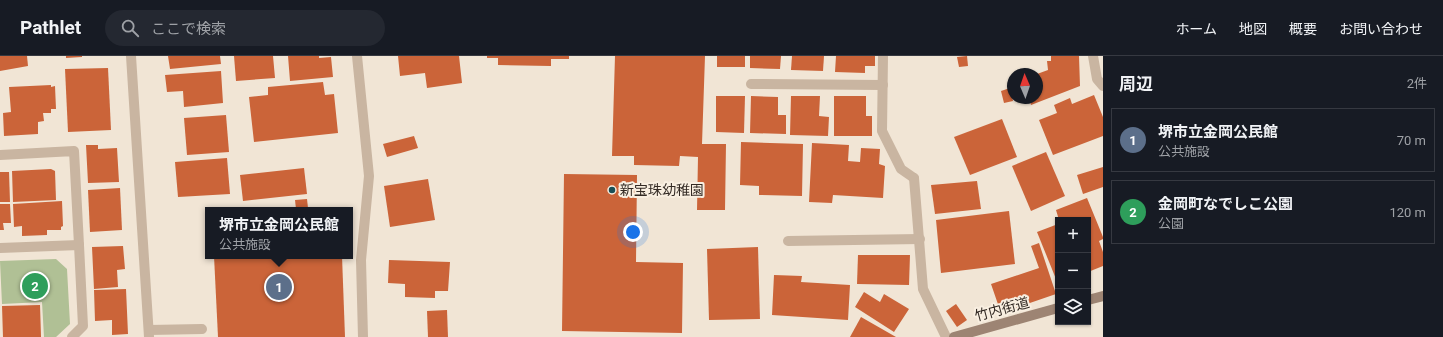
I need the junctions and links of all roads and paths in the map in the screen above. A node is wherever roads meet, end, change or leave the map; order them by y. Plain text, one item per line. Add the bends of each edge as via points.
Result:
1 (131, 56) edge
2 (357, 56) edge
3 (883, 56) edge
4 (1092, 56) edge
5 (752, 84) dead end
6 (883, 85) junction
7 (1103, 86) edge
8 (0, 155) edge
9 (920, 239) junction
10 (788, 241) dead end
11 (79, 245) junction
12 (0, 248) edge
13 (1103, 296) edge
14 (1091, 299) edge
15 (1055, 309) edge
16 (202, 329) dead end
17 (149, 334) edge
18 (72, 337) edge
19 (363, 337) edge
20 (946, 337) edge
21 (954, 337) edge

1 - 17 street
2 - 19 street via 369,176 361,260
3 - 6 street
4 - 7 street via 1097,79
5 - 6 street
6 - 9 street via 882,131 901,169 914,178
8 - 11 street via 74,151
9 - 10 street
9 - 20 street via 923,289
11 - 12 street
11 - 18 street via 83,326
13 - 14 street
15 - 21 street, 竹内街道
16 - 17 street

